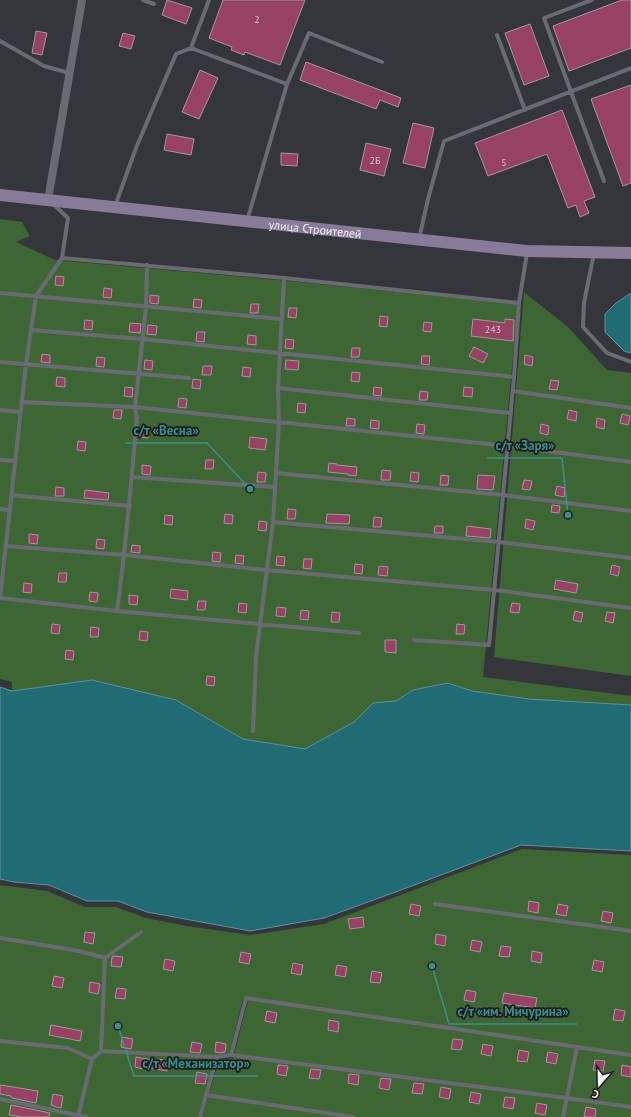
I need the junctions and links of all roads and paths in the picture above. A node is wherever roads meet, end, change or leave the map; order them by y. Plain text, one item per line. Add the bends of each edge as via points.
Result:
1 (82, 0) edge
2 (143, 0) edge
3 (209, 0) edge
4 (592, 0) edge
5 (154, 4) dead end
6 (497, 35) dead end
7 (0, 41) edge
8 (191, 48) junction
9 (382, 62) dead end
10 (631, 68) edge
11 (69, 73) junction
12 (287, 84) junction
13 (570, 92) junction
14 (525, 110) junction
15 (604, 181) dead end
16 (0, 195) edge
17 (48, 200) junction
18 (114, 207) junction
19 (247, 221) junction
20 (419, 240) junction
21 (528, 251) junction
22 (594, 253) junction
23 (631, 253) edge
24 (62, 258) junction
25 (147, 265) junction
26 (284, 278) junction
27 (0, 292) edge
28 (36, 296) junction
29 (519, 303) junction
30 (146, 307) junction
31 (282, 319) junction
32 (31, 330) junction
33 (142, 339) junction
34 (280, 353) junction
35 (0, 362) edge
36 (631, 362) edge
37 (26, 364) junction
38 (138, 374) junction
39 (514, 377) junction
40 (189, 378) dead end
41 (278, 388) junction
42 (513, 391) junction
43 (21, 402) junction
44 (135, 407) junction
45 (631, 408) edge
46 (0, 410) edge
47 (20, 412) junction
48 (511, 413) junction
49 (279, 423) junction
50 (508, 446) junction
51 (0, 460) edge
52 (15, 461) junction
53 (631, 462) edge
54 (276, 473) junction
55 (132, 477) junction
56 (274, 487) junction
57 (11, 495) junction
58 (503, 495) junction
59 (130, 506) junction
60 (0, 509) edge
61 (9, 510) junction
62 (631, 511) edge
63 (273, 522) junction
64 (499, 542) junction
65 (5, 546) junction
66 (125, 555) junction
67 (2, 558) edge
68 (631, 558) edge
69 (266, 570) junction
70 (494, 590) junction
71 (0, 598) edge
72 (631, 608) edge
73 (117, 611) junction
74 (260, 624) junction
75 (359, 633) dead end
76 (414, 640) dead end
77 (253, 731) dead end
78 (435, 904) dead end
79 (631, 931) edge
80 (141, 932) dead end
81 (0, 938) edge
82 (105, 958) junction
83 (0, 1041) edge
84 (576, 1047) junction
85 (101, 1051) junction
86 (631, 1054) edge
87 (231, 1055) junction
88 (217, 1057) junction
89 (92, 1059) junction
90 (206, 1095) junction
91 (567, 1098) junction
92 (0, 1099) edge
93 (631, 1107) edge
94 (78, 1116) edge
95 (86, 1117) edge
96 (200, 1117) edge
97 (353, 1117) edge
98 (563, 1117) edge

1 - 11 street
2 - 5 lane
3 - 8 lane
4 - 13 lane via 544,18
6 - 14 lane
7 - 11 lane via 44,66
8 - 12 lane
8 - 18 lane via 176,54
9 - 12 lane via 309,33
10 - 13 lane
11 - 17 street
12 - 19 lane
13 - 14 lane
13 - 15 lane
14 - 20 lane via 444,141
16 - 17 main road, улица Строителей
17 - 18 main road, улица Строителей
17 - 24 lane via 68,218
18 - 19 main road, улица Строителей
19 - 20 main road, улица Строителей
20 - 21 main road, улица Строителей
21 - 22 main road, улица Строителей
21 - 29 lane
22 - 23 main road, улица Строителей
22 - 36 lane via 584,303 583,327 607,353
24 - 25 lane
24 - 28 lane
25 - 26 lane
25 - 30 lane
26 - 29 lane
26 - 31 lane
27 - 28 lane
28 - 30 lane
28 - 32 lane
29 - 39 lane
30 - 31 lane
30 - 33 lane
31 - 34 lane
32 - 33 lane
32 - 37 lane
33 - 34 lane
33 - 38 lane
34 - 39 lane
34 - 41 lane
35 - 37 lane
37 - 38 lane
37 - 43 lane
38 - 40 lane
38 - 44 lane
39 - 42 lane
41 - 48 lane
41 - 49 lane
42 - 45 lane
42 - 48 lane
43 - 44 lane
43 - 47 lane
44 - 49 lane
44 - 55 lane via 137,418
46 - 47 lane
47 - 52 lane
48 - 50 lane
49 - 50 lane
49 - 54 lane
50 - 53 lane
50 - 58 lane
51 - 52 lane
52 - 57 lane
54 - 56 lane
54 - 58 lane
55 - 56 lane
55 - 59 lane
56 - 63 lane
57 - 59 lane
57 - 61 lane
58 - 62 lane
58 - 64 lane
59 - 66 lane
60 - 61 lane
61 - 65 lane
63 - 64 lane
63 - 69 lane
64 - 68 lane
64 - 70 lane
65 - 66 lane
65 - 67 lane
66 - 69 lane
66 - 73 lane
67 - 71 lane
69 - 70 lane
69 - 74 lane
70 - 72 lane
70 - 76 lane via 489,645
71 - 73 lane
73 - 74 lane
74 - 75 lane
74 - 77 lane
78 - 79 lane
80 - 82 lane
81 - 82 lane via 79,951
82 - 85 lane
83 - 89 lane via 68,1048
84 - 86 lane
84 - 87 lane via 246,998
84 - 91 lane
85 - 88 lane
85 - 89 lane
87 - 88 lane
87 - 91 lane
88 - 90 lane
89 - 94 lane
90 - 96 lane
90 - 97 lane
91 - 93 lane
91 - 98 lane
92 - 94 lane
94 - 95 lane

